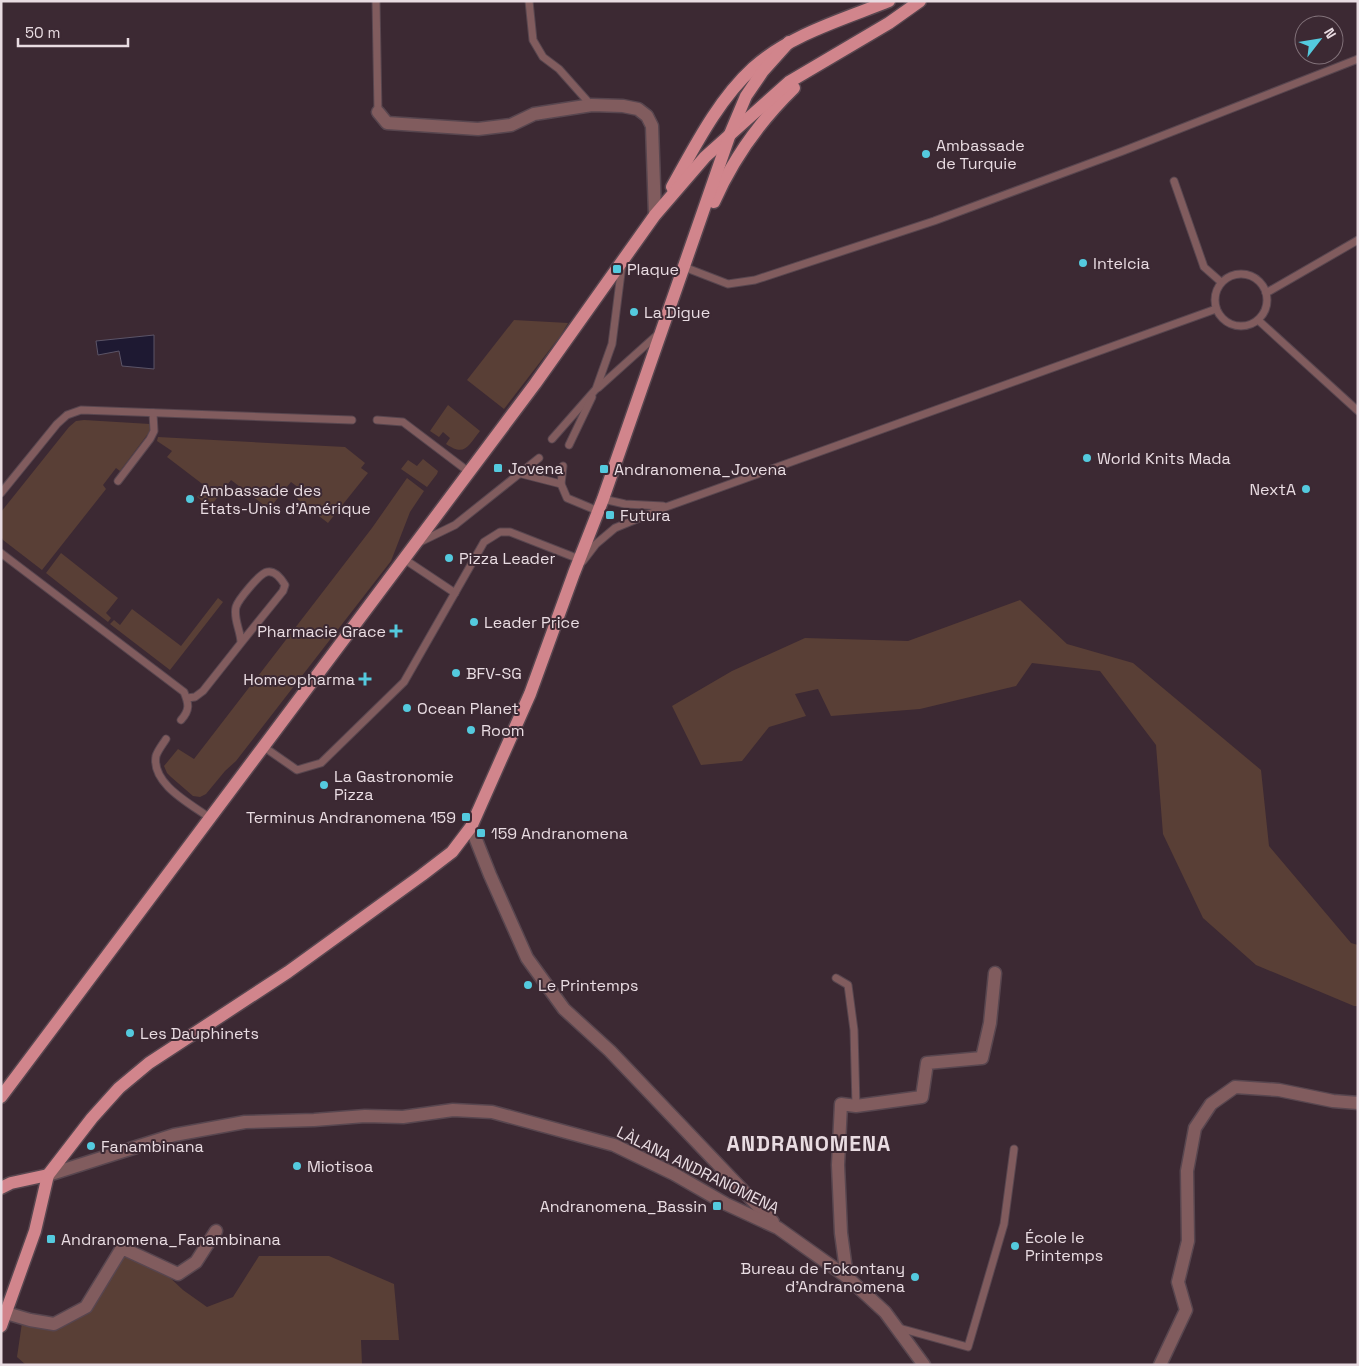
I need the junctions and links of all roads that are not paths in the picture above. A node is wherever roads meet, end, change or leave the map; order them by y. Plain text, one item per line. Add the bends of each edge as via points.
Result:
1 (376, 1) edge
2 (530, 1) edge
3 (889, 1) edge
4 (920, 1) edge
5 (789, 42) junction
6 (1358, 59) edge
7 (817, 65) junction
8 (592, 105) junction
9 (378, 112) joint
10 (730, 134) junction
11 (1174, 181) dead end
12 (656, 215) junction
13 (1358, 240) edge
14 (622, 262) junction
15 (684, 267) junction
16 (1221, 282) junction
17 (1266, 294) junction
18 (1216, 309) junction
19 (1258, 320) junction
20 (661, 332) junction
21 (596, 389) junction
22 (1358, 411) edge
23 (153, 412) junction
24 (352, 420) dead end
25 (377, 420) dead end
26 (552, 439) dead end
27 (569, 445) dead end
28 (539, 458) dead end
29 (563, 466) dead end
30 (469, 472) junction
31 (518, 473) junction
32 (118, 481) dead end
33 (561, 484) junction
34 (1, 493) edge
35 (601, 505) junction
36 (666, 506) junction
37 (415, 544) junction
38 (1, 553) edge
39 (579, 559) junction
40 (404, 560) junction
41 (574, 573) junction
42 (455, 593) junction
43 (241, 642) junction
44 (187, 698) junction
45 (181, 720) dead end
46 (166, 739) dead end
47 (264, 747) junction
48 (210, 818) junction
49 (472, 827) junction
50 (996, 973) dead end
51 (836, 978) dead end
52 (1, 1097) edge
53 (1358, 1103) edge
54 (856, 1106) junction
55 (1014, 1149) dead end
56 (48, 1175) junction
57 (1, 1188) edge
58 (778, 1228) junction
59 (216, 1231) dead end
60 (847, 1276) junction
61 (6, 1313) junction
62 (1, 1326) edge
63 (896, 1328) junction
64 (924, 1365) edge
65 (1160, 1365) edge

1 - 9 lane
2 - 8 lane via 533,40 543,57 559,69
3 - 5 main road
4 - 7 main road via 890,23
5 - 10 main road via 746,96
5 - 12 main road via 752,68 723,101
6 - 15 lane via 934,221 755,280 728,284
7 - 10 main road via 789,82
7 - 15 main road via 774,108 738,156 718,191
8 - 9 street via 534,114 511,125 478,129 387,122
8 - 12 street via 638,109 647,116 652,126
10 - 12 main road via 705,157
10 - 15 main road
11 - 16 lane via 1204,267
12 - 14 main road
13 - 17 lane
14 - 21 lane via 612,344
14 - 30 main road
15 - 20 main road
16 - 17 lane via 1237,273 1247,274 1256,278
16 - 18 lane via 1214,299
17 - 19 lane via 1267,303
18 - 19 lane via 1226,322 1234,326
18 - 36 lane
19 - 22 lane
20 - 21 lane
20 - 35 main road
21 - 26 lane
21 - 27 lane
23 - 24 lane
23 - 32 lane via 154,431
23 - 34 lane via 81,410 67,415
25 - 30 lane via 403,422
28 - 31 lane
29 - 33 lane
30 - 37 main road
31 - 33 lane
31 - 37 lane via 455,525
33 - 35 lane via 567,498
35 - 36 lane
35 - 39 main road
36 - 41 lane via 615,528 596,544
37 - 40 main road
38 - 44 lane via 184,692
39 - 41 main road
39 - 42 lane via 510,532 500,532 484,542
40 - 42 lane
40 - 47 main road
41 - 49 main road via 530,694
42 - 47 lane via 404,682 321,762 297,770
43 - 43 lane via 235,610 238,601 262,574 273,572 285,585 283,591
43 - 44 lane via 202,691
44 - 45 lane via 188,712
46 - 48 lane via 156,754 155,767 163,784
47 - 48 main road
48 - 52 main road
49 - 56 main road via 452,852 422,875 288,972 149,1063 119,1088
49 - 58 street, LÀLANA ANDRANOMENA via 528,958 564,1008 610,1051
50 - 54 street via 982,1058 927,1063 922,1097
51 - 54 lane via 848,985 854,1030
53 - 65 street via 1279,1090 1235,1087 1211,1104 1195,1128 1187,1171 1188,1241 1178,1282 1186,1310
54 - 60 street via 841,1104 838,1165 841,1233
55 - 63 lane via 1004,1224 968,1347
56 - 57 main road
56 - 58 street, LÀLANA ANDRANOMENA via 174,1135 246,1122 404,1117 453,1110 492,1112 614,1144
56 - 61 main road via 35,1231
58 - 60 street
59 - 61 street via 196,1262 178,1274 122,1248 86,1306 54,1324
60 - 63 street
61 - 62 main road
63 - 64 street

